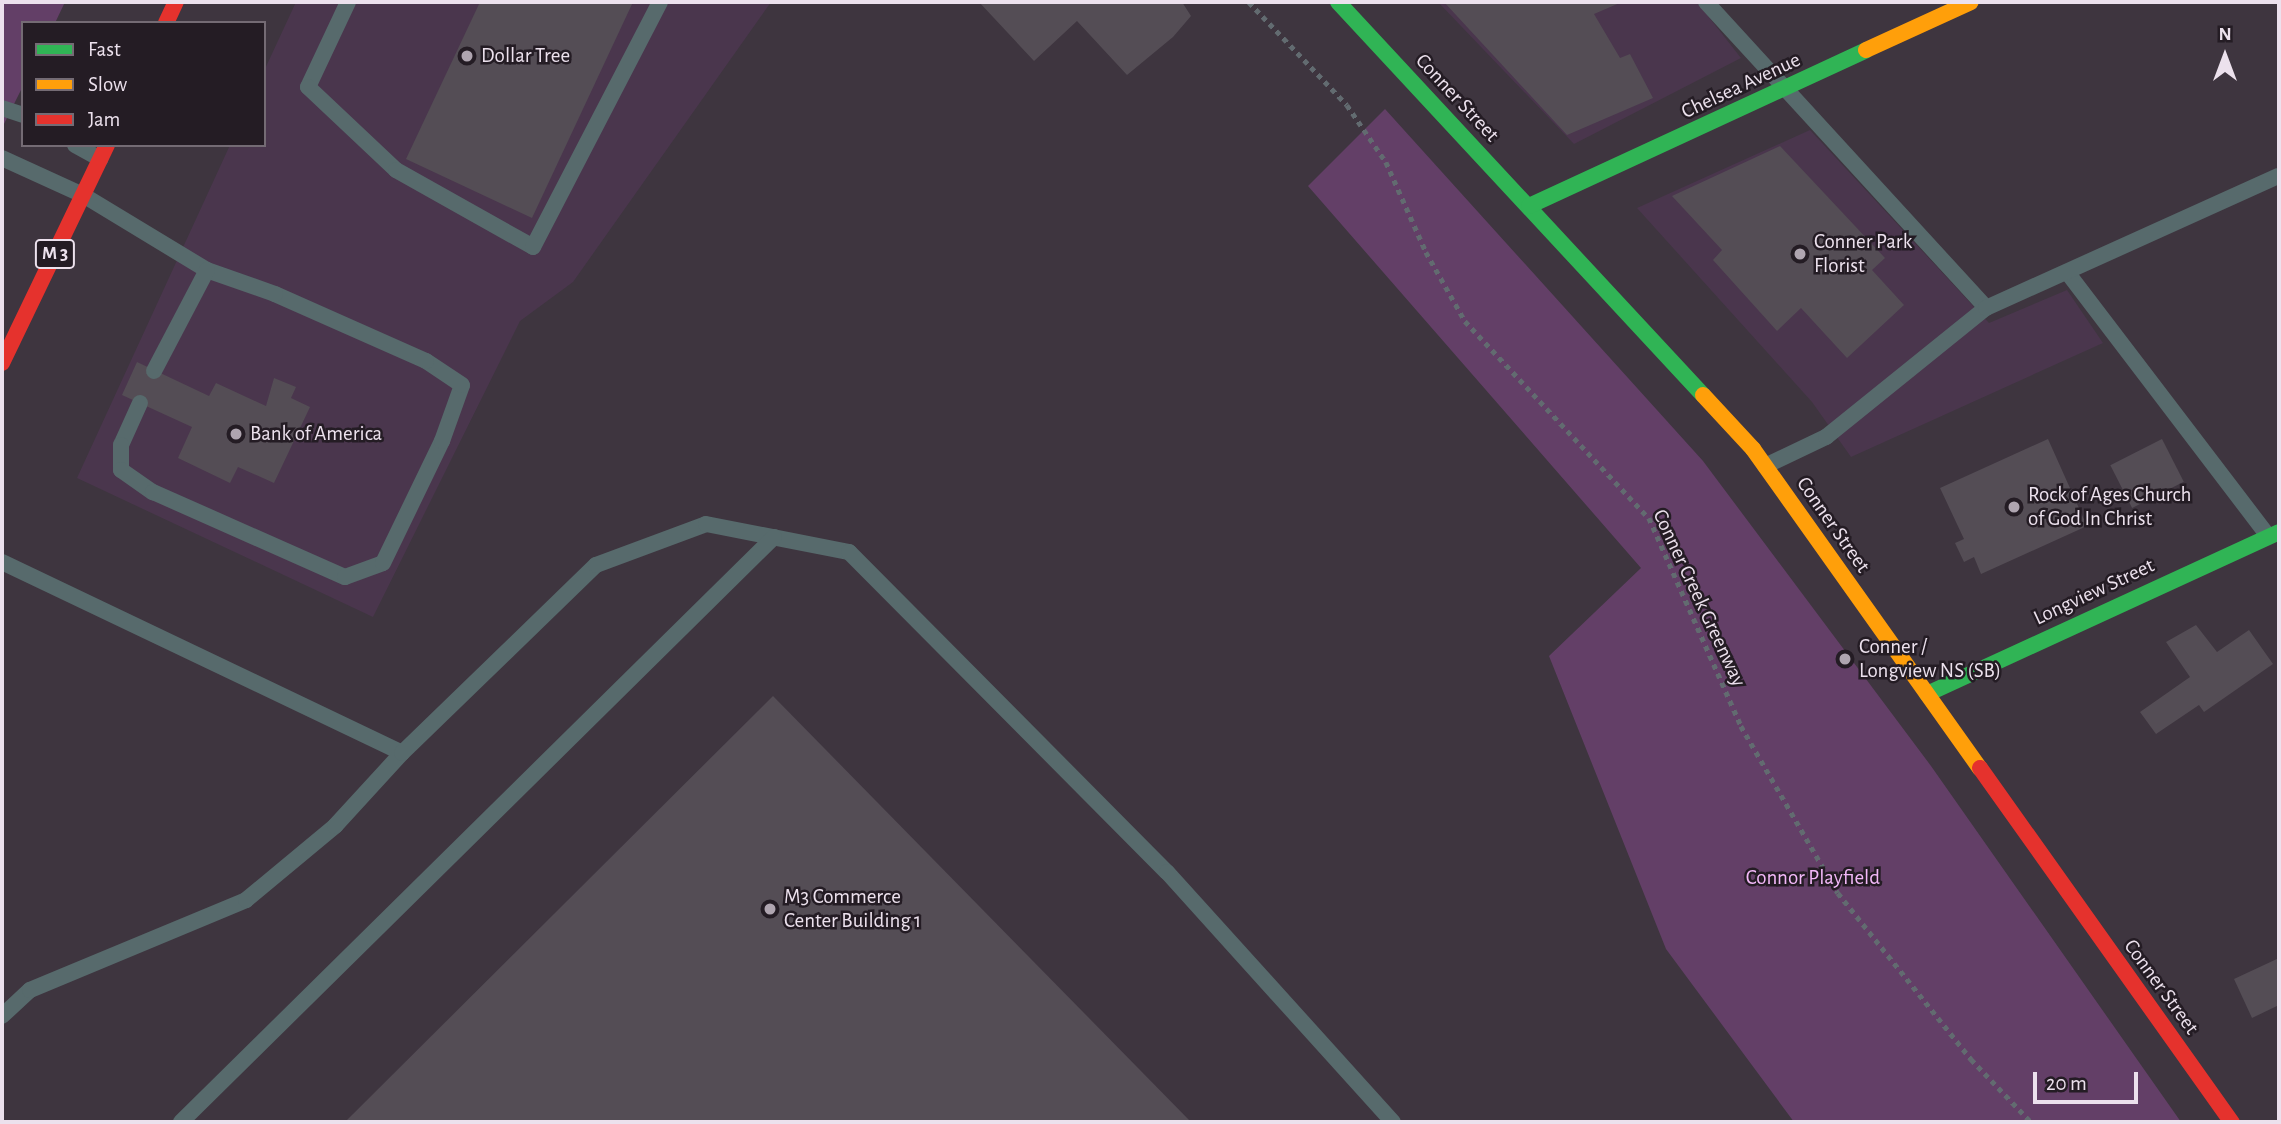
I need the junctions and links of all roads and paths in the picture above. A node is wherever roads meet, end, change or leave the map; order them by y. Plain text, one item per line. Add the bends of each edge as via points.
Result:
1 (176, 2) edge
2 (348, 2) edge
3 (660, 2) edge
4 (1249, 2) edge
5 (1338, 2) edge
6 (1706, 2) edge
7 (1970, 2) edge
8 (167, 21) edge
9 (1785, 89) junction
10 (2, 108) edge
11 (21, 115) edge
12 (83, 147) edge
13 (103, 152) edge
14 (2, 158) edge
15 (2279, 176) edge
16 (83, 195) junction
17 (1529, 206) junction
18 (207, 270) junction
19 (2067, 272) junction
20 (1986, 308) junction
21 (2, 363) edge
22 (154, 371) dead end
23 (140, 402) dead end
24 (1765, 466) junction
25 (2274, 534) edge
26 (774, 537) junction
27 (2, 562) edge
28 (1927, 694) junction
29 (402, 754) junction
30 (2, 1016) edge
31 (181, 1122) edge
32 (1393, 1122) edge
33 (2031, 1122) edge
34 (2232, 1122) edge

1 - 8 main road
2 - 3 lane via 308,87 396,170 533,247
4 - 33 path, Conner Creek Greenway via 1347,105 1387,162 1426,253 1465,321 1649,518 1741,726 1838,893 1962,1049
5 - 17 main road, Conner Street
6 - 9 lane
7 - 9 main road, Chelsea Avenue
9 - 17 main road, Chelsea Avenue
9 - 20 lane
10 - 11 lane
12 - 13 lane
13 - 16 main road, M 3
14 - 16 lane
15 - 19 lane
16 - 18 lane
16 - 21 main road, M 3
17 - 24 main road, Conner Street
18 - 22 lane
18 - 23 lane via 275,294 426,361 462,384 442,441 383,563 345,577 153,492 121,470 121,445
19 - 20 lane
19 - 25 lane
20 - 24 lane via 1826,438
24 - 28 main road, Conner Street
25 - 28 main road, Longview Street
26 - 29 lane via 706,524 596,565
26 - 31 lane
26 - 32 lane via 849,552 1167,872
27 - 29 lane
28 - 34 main road, Conner Street
29 - 30 lane via 335,826 246,900 30,990

